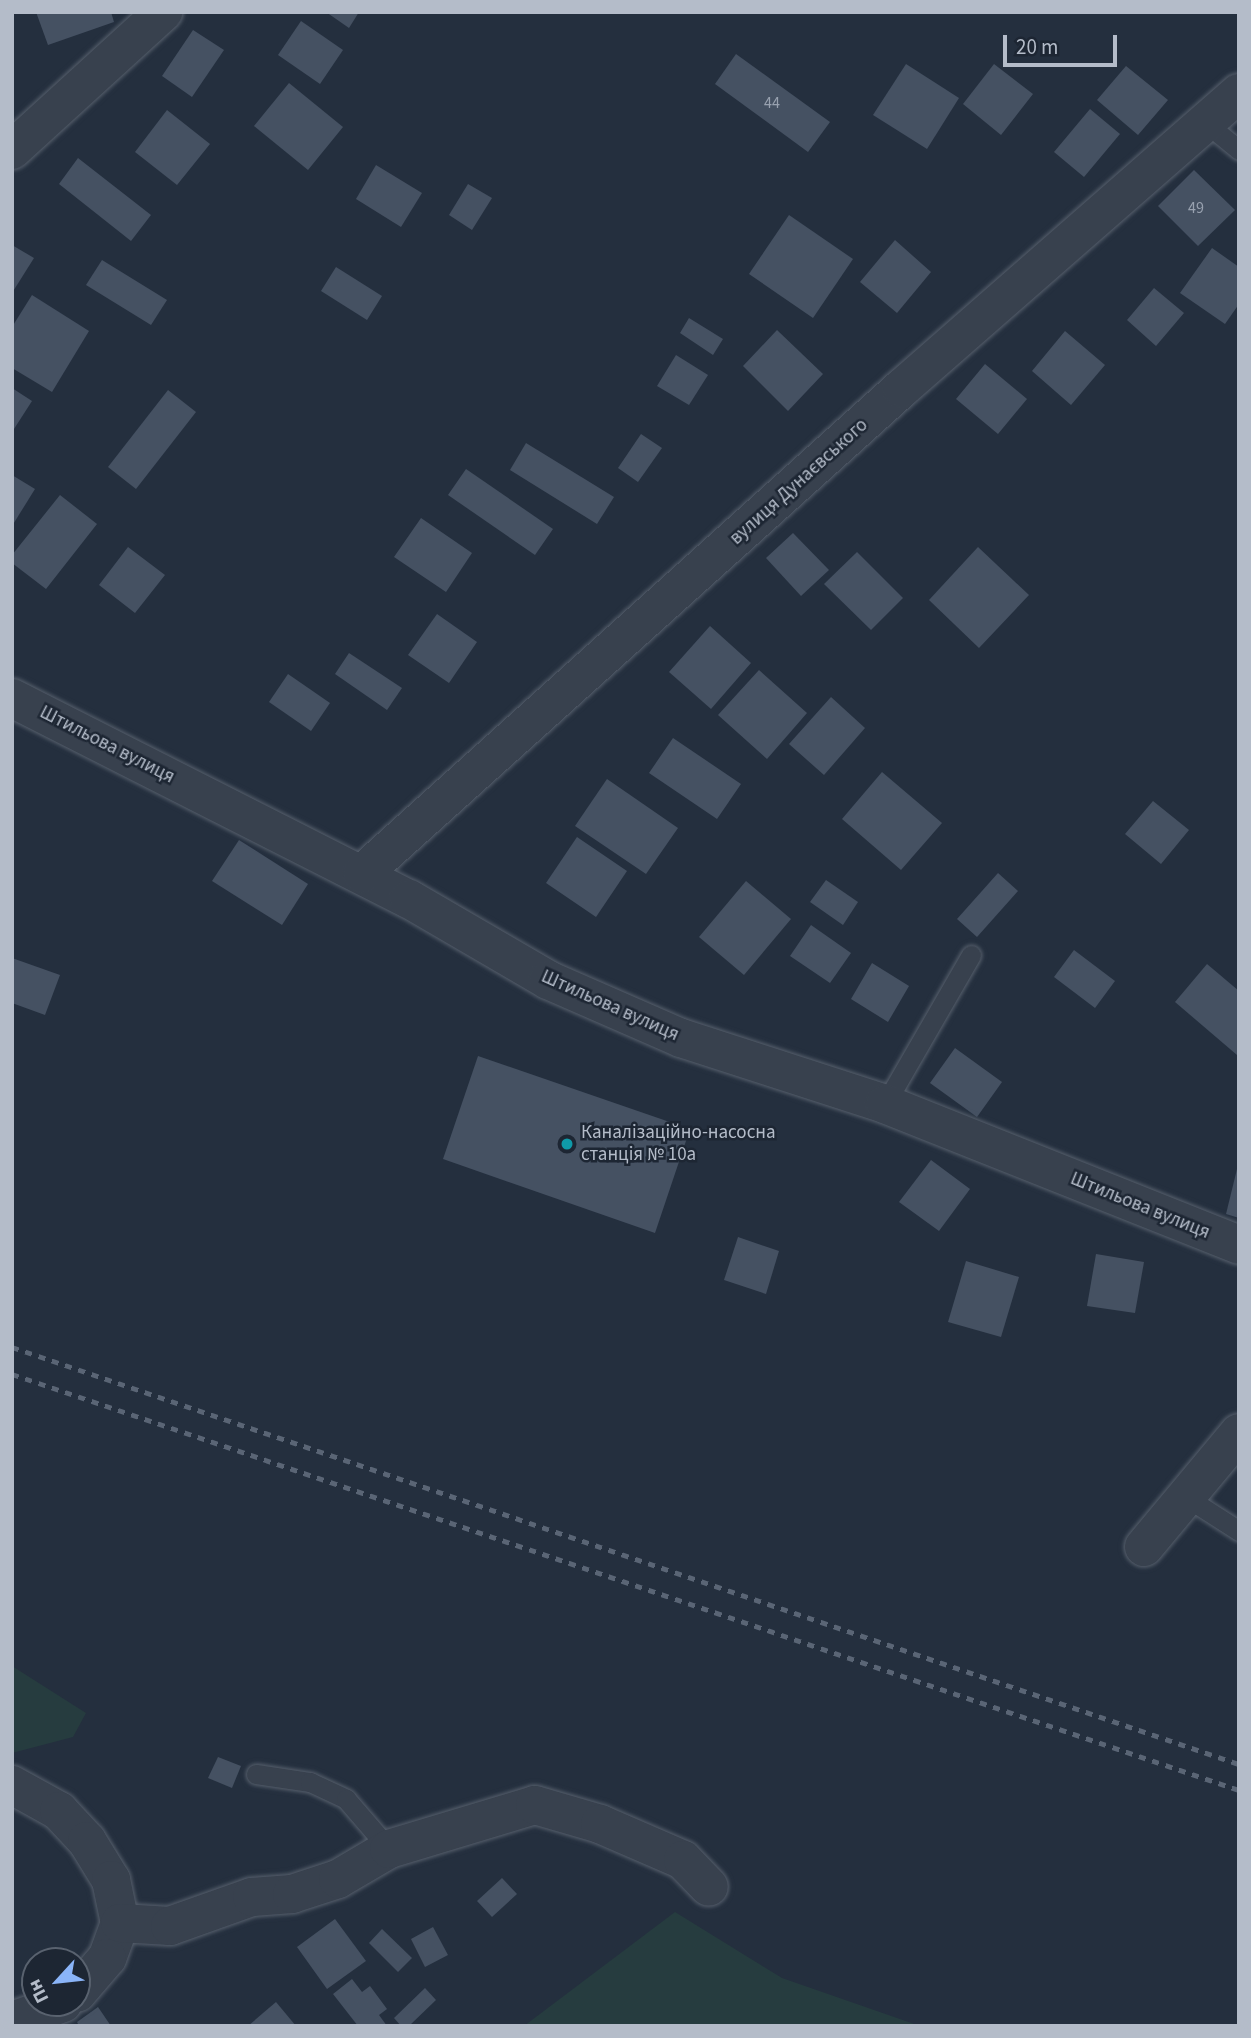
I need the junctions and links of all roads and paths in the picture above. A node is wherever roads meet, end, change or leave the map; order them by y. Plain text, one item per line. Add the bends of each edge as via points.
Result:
1 (163, 12) edge
2 (1239, 93) edge
3 (1206, 123) junction
4 (12, 150) edge
5 (1239, 150) edge
6 (12, 698) edge
7 (362, 874) junction
8 (971, 955) dead end
9 (885, 1104) junction
10 (1239, 1245) edge
11 (1239, 1433) edge
12 (1186, 1497) junction
13 (1239, 1531) edge
14 (1144, 1547) dead end
15 (256, 1774) dead end
16 (12, 1785) edge
17 (389, 1849) junction
18 (709, 1887) dead end
19 (120, 1923) junction
20 (91, 1977) edge

1 - 4 street
2 - 3 street, вулиця Дунаєвського
3 - 5 lane
3 - 7 street, вулиця Дунаєвського via 902,388
6 - 7 street, Штильова вулиця
7 - 9 street, Штильова вулиця via 572,990 681,1038
8 - 9 lane
9 - 10 street, Штильова вулиця
11 - 12 street
12 - 13 lane
12 - 14 street
15 - 17 lane via 310,1782 346,1799
16 - 19 street via 59,1811 88,1841 111,1880
17 - 18 street via 535,1805 600,1824 683,1860
17 - 19 street via 338,1879 292,1894 252,1897 170,1926
19 - 20 street via 107,1958

